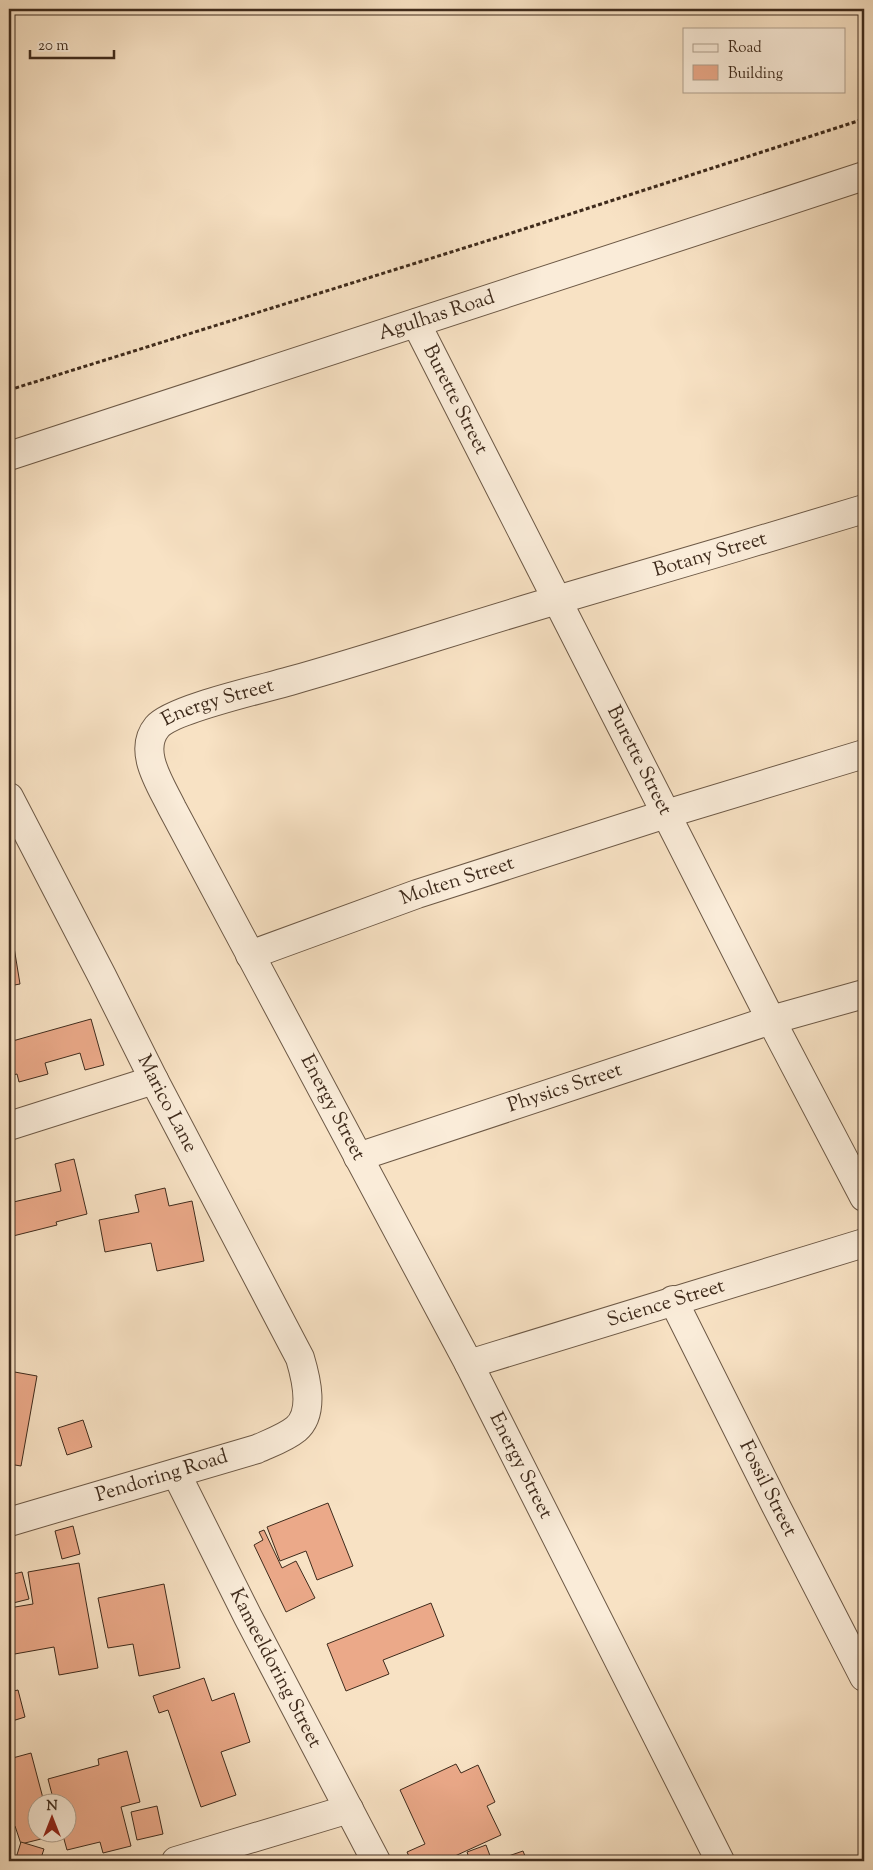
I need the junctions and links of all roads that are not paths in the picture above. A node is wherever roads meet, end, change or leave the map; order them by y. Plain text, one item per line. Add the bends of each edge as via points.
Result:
1 (864, 176) edge
2 (416, 323) junction
3 (9, 456) edge
4 (864, 509) edge
5 (556, 600) junction
6 (864, 754) edge
7 (9, 797) edge
8 (666, 814) junction
9 (250, 954) junction
10 (864, 994) edge
11 (771, 1020) junction
12 (154, 1080) junction
13 (9, 1126) edge
14 (358, 1156) junction
15 (864, 1197) edge
16 (864, 1243) edge
17 (673, 1300) junction
18 (468, 1364) junction
19 (305, 1414) joint
20 (176, 1473) junction
21 (9, 1522) edge
22 (864, 1677) edge
23 (350, 1809) junction
24 (176, 1861) edge
25 (376, 1861) edge
26 (720, 1861) edge

1 - 2 street, Agulhas Road
2 - 3 street, Agulhas Road
2 - 5 street, Burette Street
4 - 5 street, Botany Street
5 - 8 street, Burette Street
5 - 9 street, Energy Street via 366,660 171,716 158,725 150,740 152,766
6 - 8 street
7 - 12 street, Marico Lane
8 - 9 street, Molten Street via 417,894
8 - 11 street, Burette Street
9 - 14 street, Energy Street
10 - 11 street, Physics Street
11 - 14 street, Physics Street
11 - 15 street, Burette Street
12 - 13 street
12 - 19 street, Marico Lane via 300,1358 309,1397
14 - 18 street, Energy Street
16 - 17 street, Science Street
17 - 18 street, Science Street
17 - 22 street, Fossil Street
18 - 26 street, Energy Street
19 - 20 street, Pendoring Road via 298,1428 282,1438 257,1449
20 - 21 street, Pendoring Road
20 - 23 street, Kameeldoring Street
23 - 24 street
23 - 25 street, Kameeldoring Street

